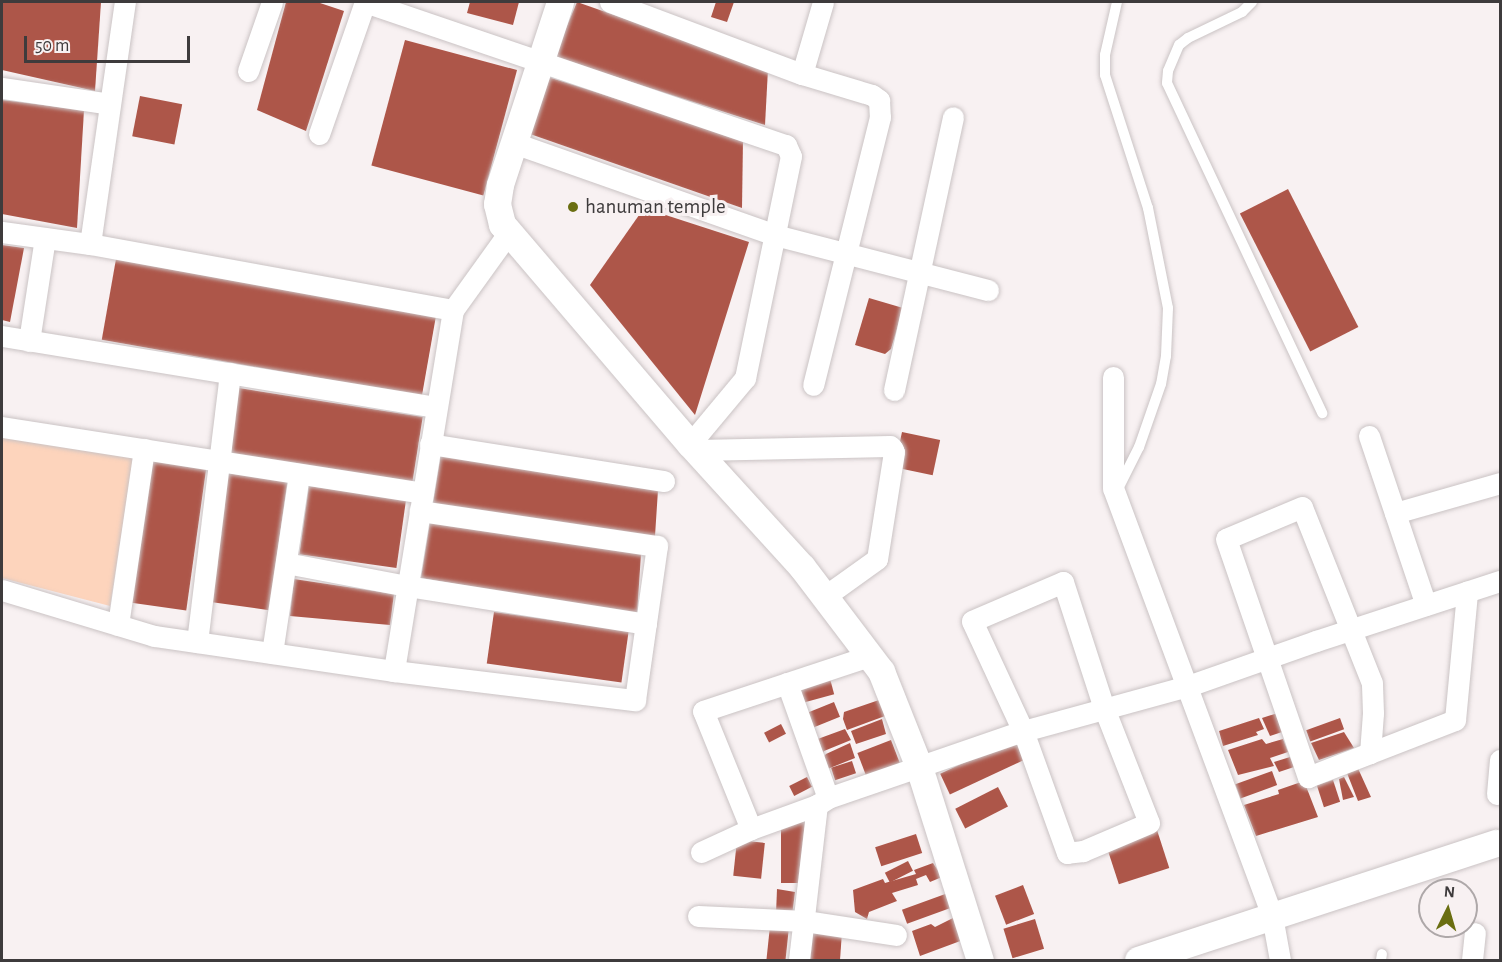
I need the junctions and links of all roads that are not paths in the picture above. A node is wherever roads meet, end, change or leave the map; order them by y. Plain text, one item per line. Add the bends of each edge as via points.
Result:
1 (125, 2) edge
2 (272, 2) edge
3 (365, 2) edge
4 (560, 2) edge
5 (610, 2) edge
6 (823, 2) edge
7 (1117, 2) edge
8 (1252, 2) edge
9 (540, 61) junction
10 (248, 71) dead end
11 (802, 74) junction
12 (2, 88) edge
13 (110, 104) junction
14 (953, 117) dead end
15 (318, 134) dead end
16 (514, 143) junction
17 (2, 232) edge
18 (509, 232) junction
19 (775, 236) junction
20 (45, 238) junction
21 (90, 244) junction
22 (846, 252) junction
23 (920, 272) junction
24 (988, 290) dead end
25 (453, 310) junction
26 (2, 336) edge
27 (29, 341) junction
28 (230, 374) junction
29 (1113, 377) dead end
30 (813, 385) dead end
31 (894, 390) dead end
32 (436, 407) junction
33 (1322, 412) dead end
34 (2, 427) edge
35 (1369, 436) dead end
36 (430, 444) junction
37 (693, 447) junction
38 (144, 449) junction
39 (219, 461) junction
40 (299, 474) junction
41 (664, 481) dead end
42 (1500, 483) edge
43 (1116, 494) junction
44 (421, 502) junction
45 (1395, 513) junction
46 (286, 563) junction
47 (1500, 582) edge
48 (407, 586) junction
49 (2, 590) edge
50 (1467, 592) junction
51 (824, 597) junction
52 (1426, 605) junction
53 (646, 624) junction
54 (118, 625) junction
55 (1353, 629) junction
56 (196, 642) junction
57 (272, 653) junction
58 (869, 656) junction
59 (1268, 658) junction
60 (394, 671) junction
61 (787, 683) junction
62 (1188, 686) junction
63 (1104, 708) junction
64 (1023, 731) junction
65 (1370, 753) junction
66 (1500, 760) edge
67 (919, 767) junction
68 (1497, 794) dead end
69 (822, 802) junction
70 (751, 829) junction
71 (1496, 843) dead end
72 (701, 852) dead end
73 (699, 916) dead end
74 (1272, 916) junction
75 (805, 921) junction
76 (896, 935) dead end
77 (1474, 938) edge
78 (799, 960) edge
79 (980, 960) edge
80 (1138, 960) edge
81 (1280, 960) edge
82 (1472, 960) edge

1 - 13 street
2 - 10 street
3 - 9 street
3 - 15 street
4 - 9 street
5 - 11 street
6 - 11 street
7 - 43 lane via 1105,55 1105,75 1148,208 1168,308 1161,384 1139,447
8 - 33 lane via 1242,12 1179,45 1167,83
9 - 16 street
9 - 19 street via 786,145 791,156
11 - 22 street via 872,95 881,105
12 - 13 street
13 - 21 street
14 - 23 street
16 - 18 street via 497,204 502,224
16 - 19 street
17 - 20 street
18 - 25 street
18 - 37 street
19 - 22 street
19 - 37 street via 745,378
20 - 21 street
20 - 27 street
21 - 25 street
22 - 23 street
22 - 30 street
23 - 24 street
23 - 31 street
25 - 32 street
26 - 27 street
27 - 28 street
28 - 32 street
28 - 39 street
29 - 43 street via 1112,479
32 - 36 street
34 - 38 street
35 - 45 street
36 - 41 street
36 - 44 street
37 - 51 street via 802,567
37 - 51 street via 892,448 877,559
38 - 39 street
38 - 54 street
39 - 40 street
39 - 56 street
40 - 44 street
40 - 46 street
42 - 45 street
43 - 62 street
44 - 48 street
44 - 53 street via 657,546
45 - 52 street
46 - 48 street
46 - 57 street
47 - 50 street
48 - 53 street
48 - 60 street
49 - 54 street
50 - 52 street
50 - 65 street via 1455,720
51 - 58 street
52 - 55 street
53 - 60 street via 635,700
54 - 56 street via 154,636
55 - 59 street
55 - 59 street via 1302,507 1226,539
55 - 65 street via 1372,683
56 - 57 street
57 - 60 street
58 - 61 street
58 - 67 street via 881,671
59 - 62 street
59 - 65 street via 1308,777
61 - 69 street
61 - 70 street via 703,711
62 - 63 street
62 - 74 street
63 - 64 street
63 - 64 street via 1149,823 1083,851 1067,853
63 - 64 street via 1063,582 972,621
64 - 67 street
66 - 68 street
67 - 69 street
67 - 79 street
69 - 70 street
69 - 75 street
70 - 72 street
71 - 74 street
73 - 75 street
74 - 80 street
74 - 81 street
75 - 76 street
75 - 78 street
77 - 82 street

